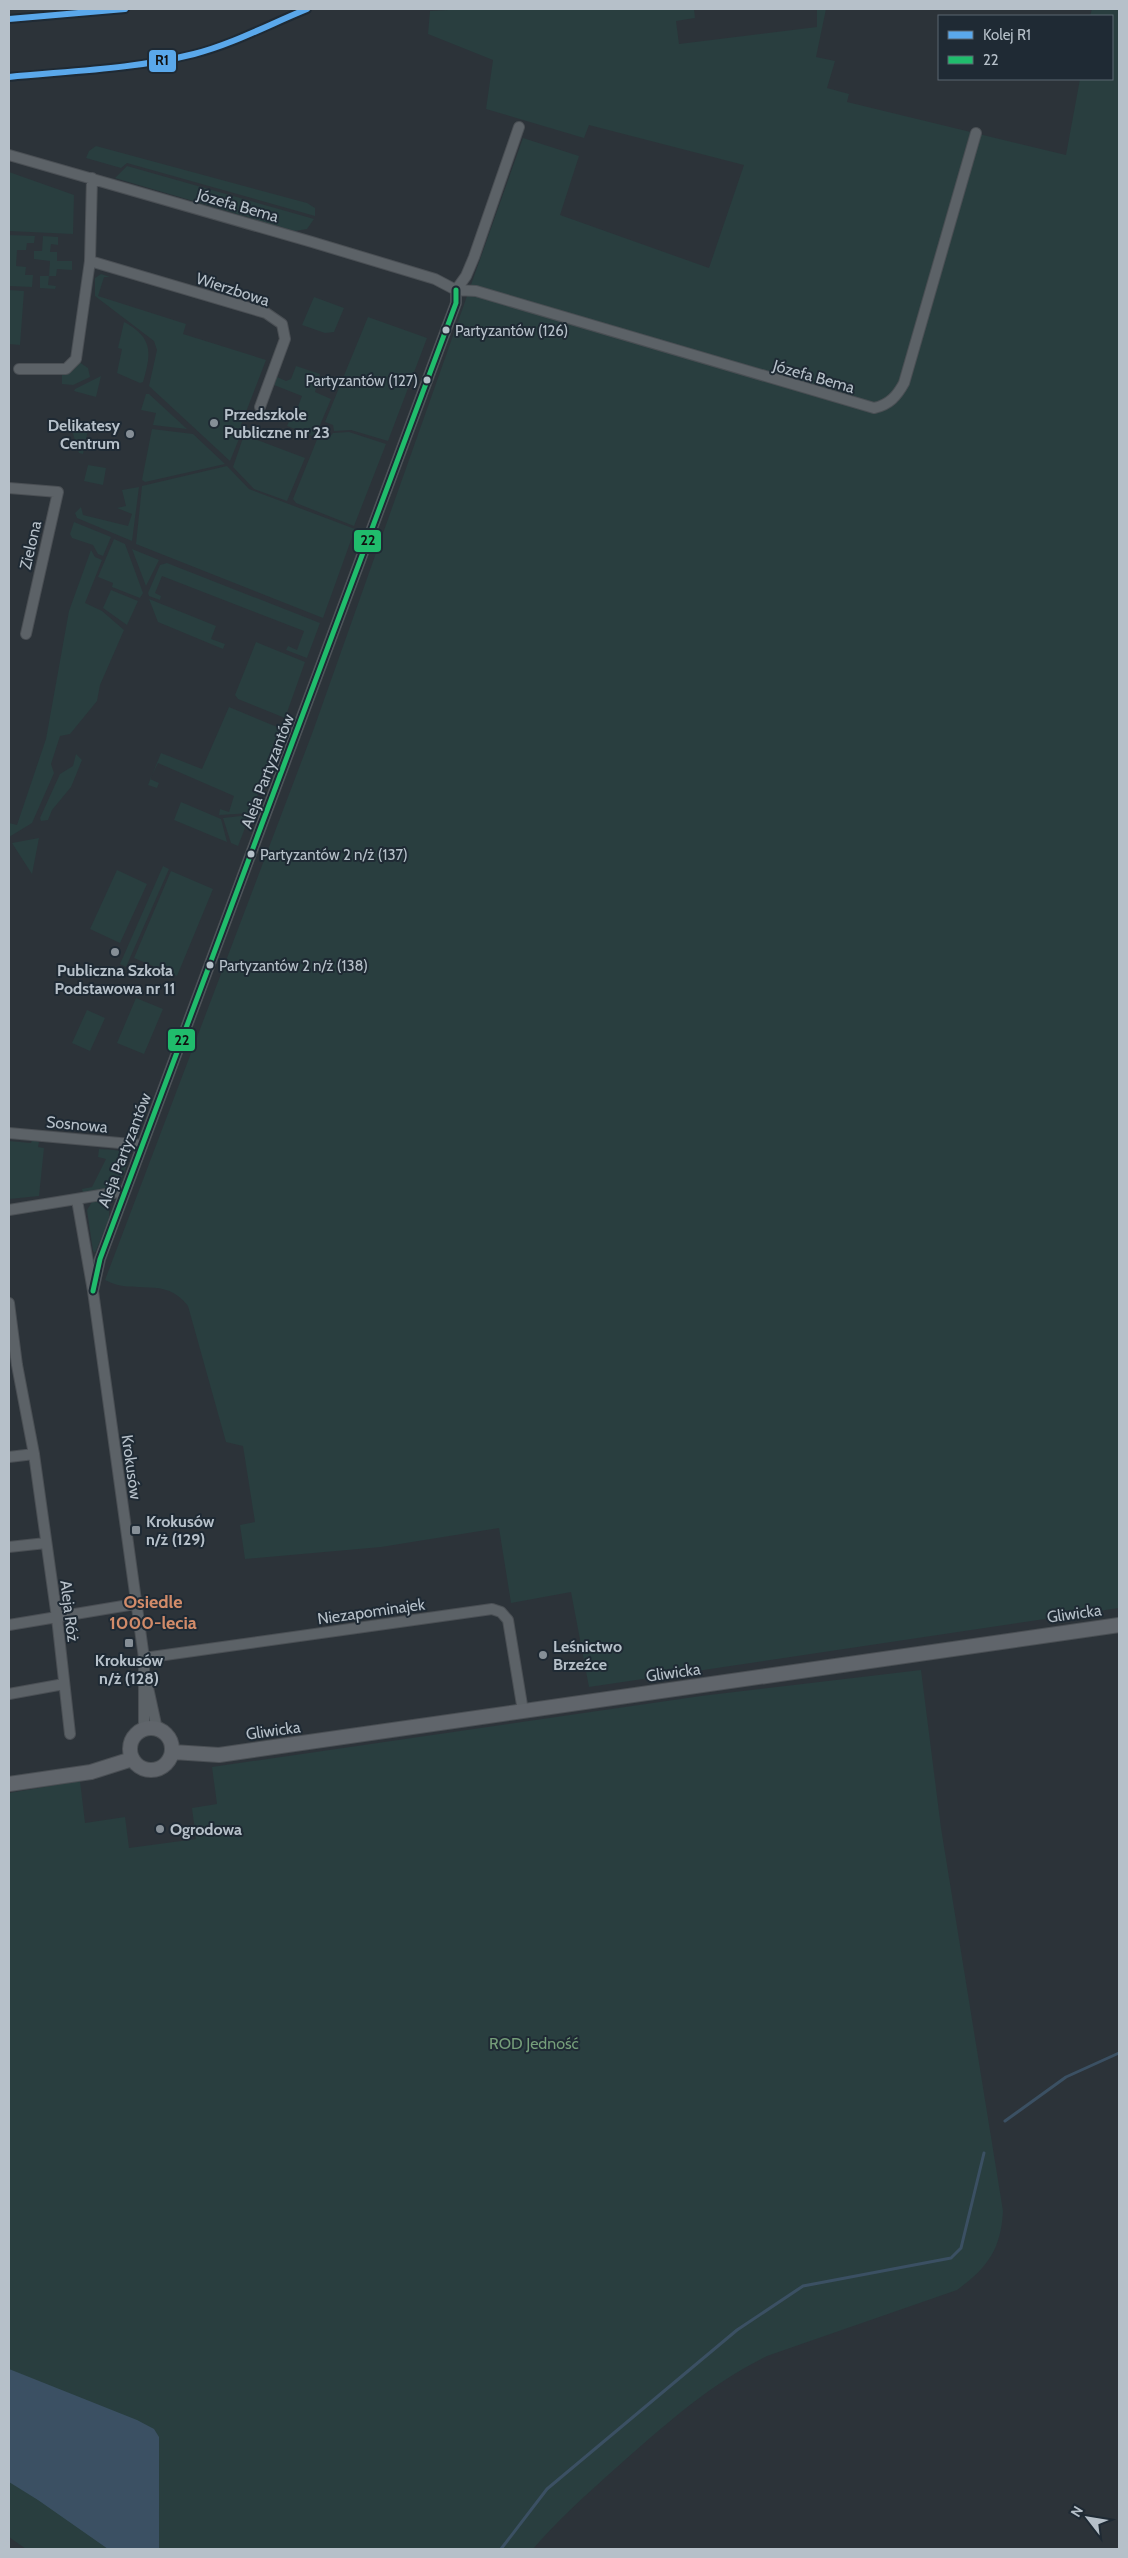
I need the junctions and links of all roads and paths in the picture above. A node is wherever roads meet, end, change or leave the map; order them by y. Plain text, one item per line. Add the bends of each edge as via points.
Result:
1 (519, 127) dead end
2 (976, 133) dead end
3 (9, 155) edge
4 (92, 178) junction
5 (90, 261) junction
6 (456, 290) junction
7 (19, 369) dead end
8 (260, 407) dead end
9 (9, 488) edge
10 (26, 634) dead end
11 (9, 1133) edge
12 (142, 1145) junction
13 (125, 1192) junction
14 (76, 1200) junction
15 (9, 1210) edge
16 (93, 1291) junction
17 (9, 1303) edge
18 (13, 1366) edge
19 (34, 1454) junction
20 (9, 1457) edge
21 (46, 1543) junction
22 (9, 1548) edge
23 (135, 1604) junction
24 (57, 1618) junction
25 (9, 1625) edge
26 (1119, 1625) edge
27 (144, 1658) junction
28 (64, 1684) junction
29 (9, 1694) edge
30 (523, 1711) junction
31 (151, 1729) junction
32 (70, 1734) dead end
33 (173, 1752) junction
34 (132, 1759) junction
35 (9, 1784) edge

1 - 6 street via 466,276
2 - 6 street, Józefa Bema via 904,384 884,406 863,406 476,292
3 - 4 street, Józefa Bema
4 - 5 street
4 - 6 street, Józefa Bema via 435,279
5 - 7 street via 76,360 66,369
5 - 8 street, Wierzbowa via 266,313 282,324 285,339
6 - 12 street, Aleja Partyzantów via 456,303
9 - 10 street, Zielona via 58,492
11 - 12 street, Sosnowa
12 - 13 street, Aleja Partyzantów
13 - 14 street
13 - 16 street, Aleja Partyzantów via 100,1259
14 - 15 street
14 - 16 street, Krokusów
16 - 23 street, Krokusów
17 - 18 street, Aleja Róż
18 - 19 street, Aleja Róż
19 - 20 street
19 - 21 street, Aleja Róż
21 - 22 street
21 - 24 street, Aleja Róż
23 - 24 street
23 - 27 street, Krokusów
24 - 25 street
24 - 28 street, Aleja Róż
26 - 30 main road, Gliwicka
27 - 30 street, Niezapominajek via 492,1609 501,1612 508,1620
27 - 31 street, Krokusów
28 - 29 street
28 - 32 street, Aleja Róż
30 - 33 main road, Gliwicka via 219,1755
31 - 33 main road via 170,1738
31 - 34 main road via 131,1741
33 - 34 main road via 165,1766 153,1771 141,1768
34 - 35 main road via 91,1772

